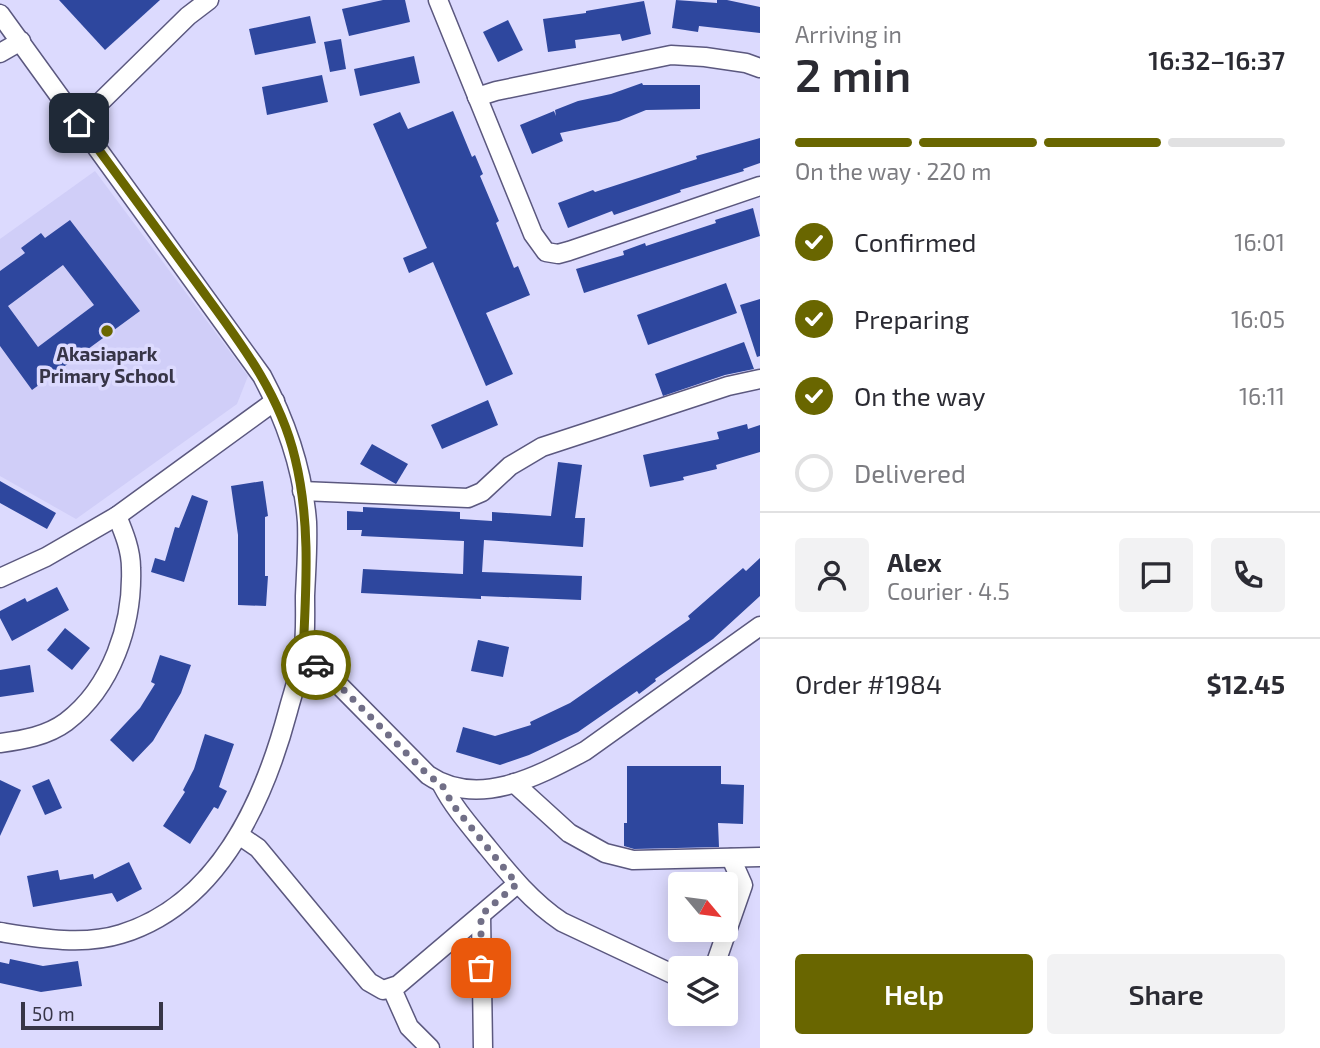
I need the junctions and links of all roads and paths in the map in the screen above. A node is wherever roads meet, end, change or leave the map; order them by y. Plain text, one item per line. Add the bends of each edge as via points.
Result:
1 (209, 0) edge
2 (438, 0) edge
3 (0, 13) edge
4 (21, 41) junction
5 (0, 53) edge
6 (760, 68) edge
7 (477, 97) junction
8 (79, 123) junction
9 (760, 186) edge
10 (760, 379) edge
11 (275, 401) junction
12 (302, 491) junction
13 (117, 516) junction
14 (0, 578) edge
15 (760, 626) edge
16 (303, 654) junction
17 (0, 743) edge
18 (514, 783) junction
19 (442, 785) junction
20 (239, 835) junction
21 (760, 857) edge
22 (731, 858) junction
23 (760, 863) edge
24 (517, 884) junction
25 (743, 885) junction
26 (481, 915) junction
27 (0, 932) edge
28 (717, 956) edge
29 (668, 972) edge
30 (392, 989) junction
31 (429, 1048) edge
32 (482, 1048) edge

1 - 8 street
2 - 7 street
3 - 4 street
4 - 5 street
4 - 8 street
6 - 7 street via 671,55
7 - 9 street via 533,234 541,247 553,254
8 - 11 street via 243,347
10 - 12 street via 542,447 468,498
11 - 12 street
11 - 13 street
12 - 16 street via 307,522
13 - 14 street
13 - 17 street via 131,568 130,595 114,662 94,693 66,722 36,737
15 - 18 street via 585,751
16 - 19 street
16 - 20 street via 270,767
18 - 19 street via 489,790
18 - 22 street via 569,833 605,853 633,860
19 - 24 street
20 - 27 street via 223,861 193,893 163,916 120,934 51,939
20 - 30 street via 258,848 369,982 376,988
21 - 22 street
22 - 25 street
23 - 25 street
24 - 26 street
24 - 29 street via 562,922
25 - 28 street
26 - 30 street
26 - 32 street
30 - 31 street via 409,1027

